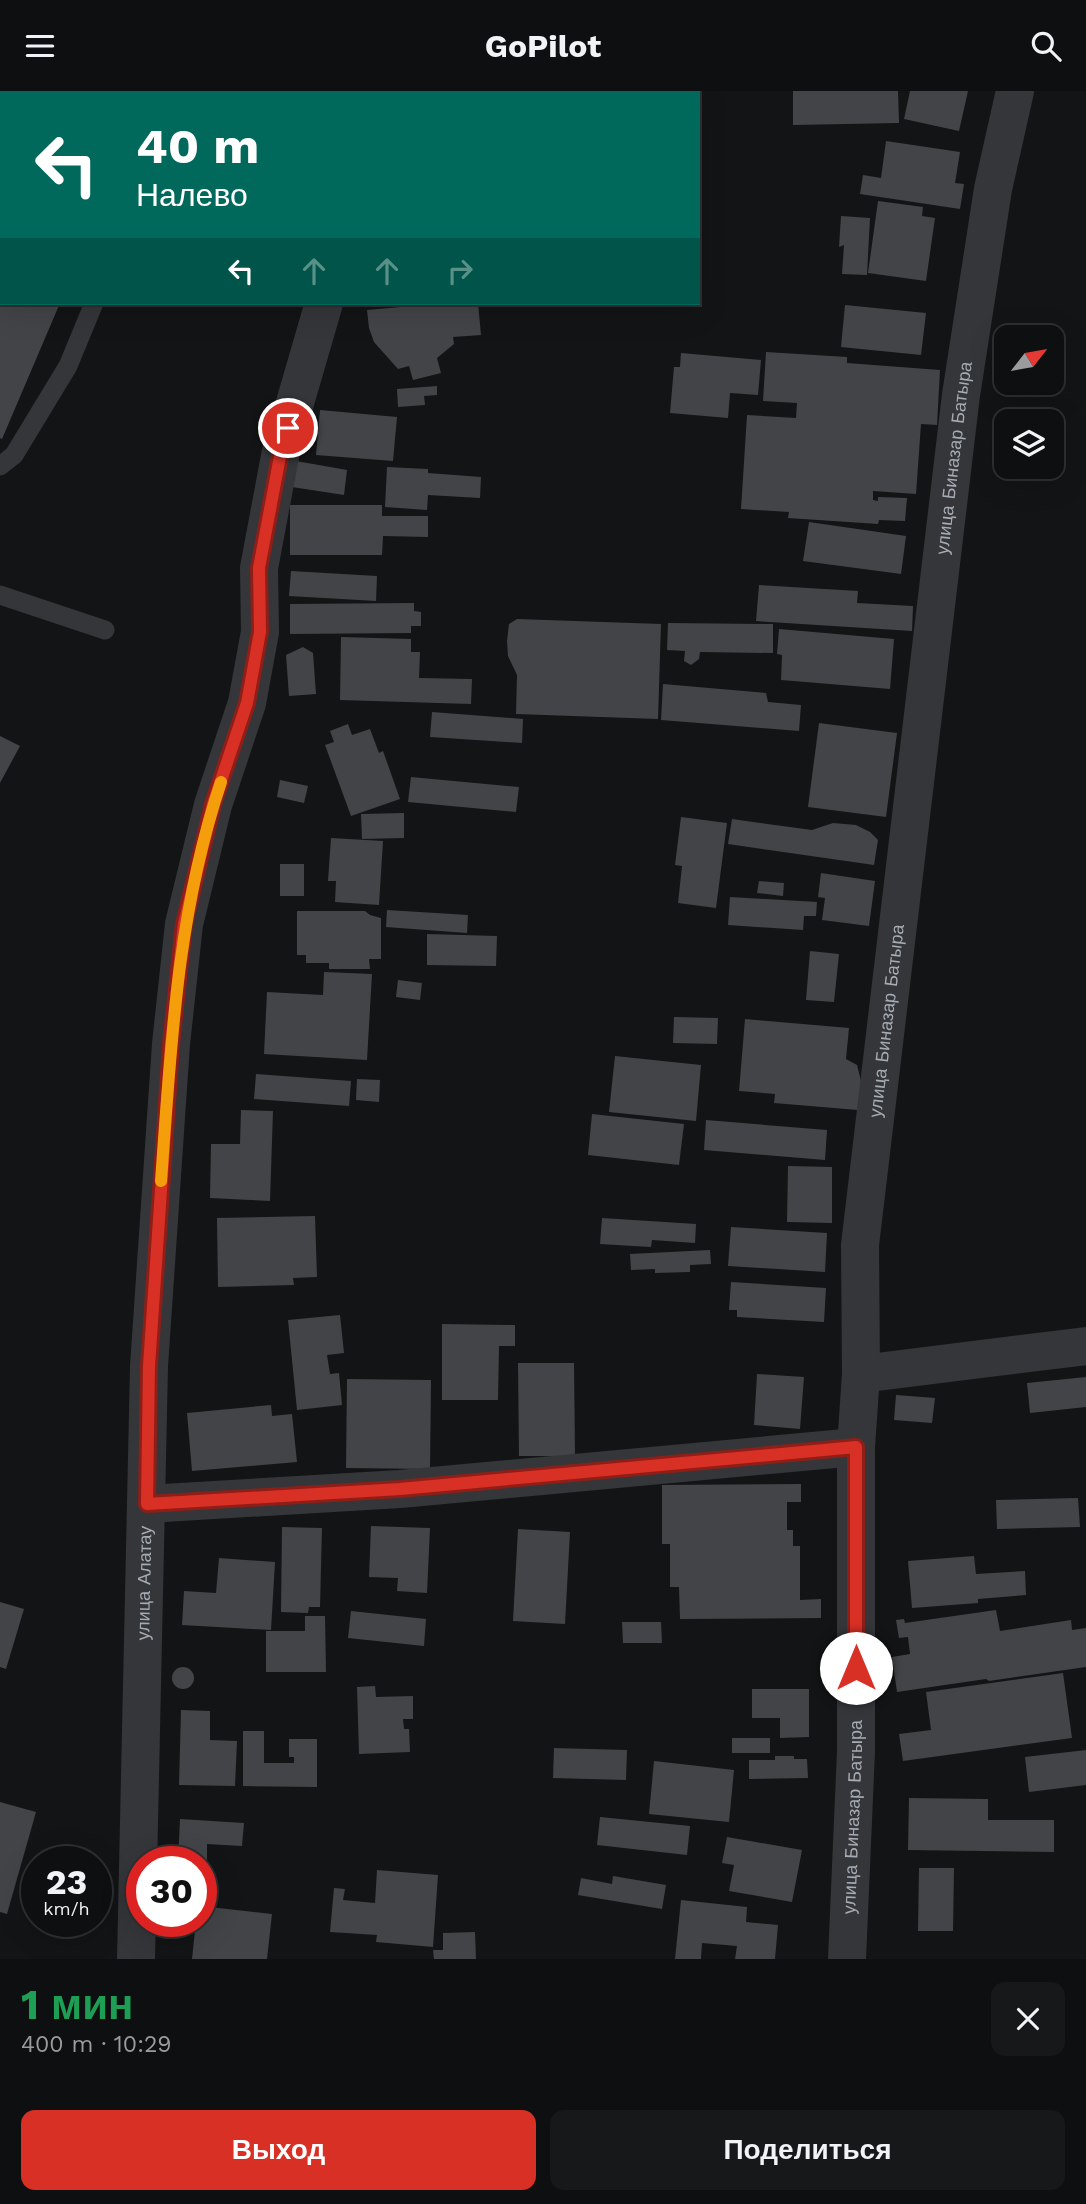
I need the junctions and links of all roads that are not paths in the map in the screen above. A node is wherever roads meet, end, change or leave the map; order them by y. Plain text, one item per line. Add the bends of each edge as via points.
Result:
1 (1015, 91) edge
2 (93, 305) edge
3 (323, 305) edge
4 (0, 466) edge
5 (0, 595) edge
6 (106, 630) dead end
7 (1086, 1346) edge
8 (861, 1374) junction
9 (856, 1447) junction
10 (147, 1504) junction
11 (136, 1959) edge
12 (847, 1959) edge

1 - 8 street, улица Биназар Батыра via 993,190 961,395 860,1245
2 - 4 lane via 68,366 13,455
3 - 10 street, улица Алатау via 281,451 259,568 260,632 247,703 213,804 184,924 149,1366
5 - 6 lane
7 - 8 street
8 - 9 street, улица Биназар Батыра
9 - 10 street via 400,1489
9 - 12 street, улица Биназар Батыра via 856,1751
10 - 11 street, улица Алатау

